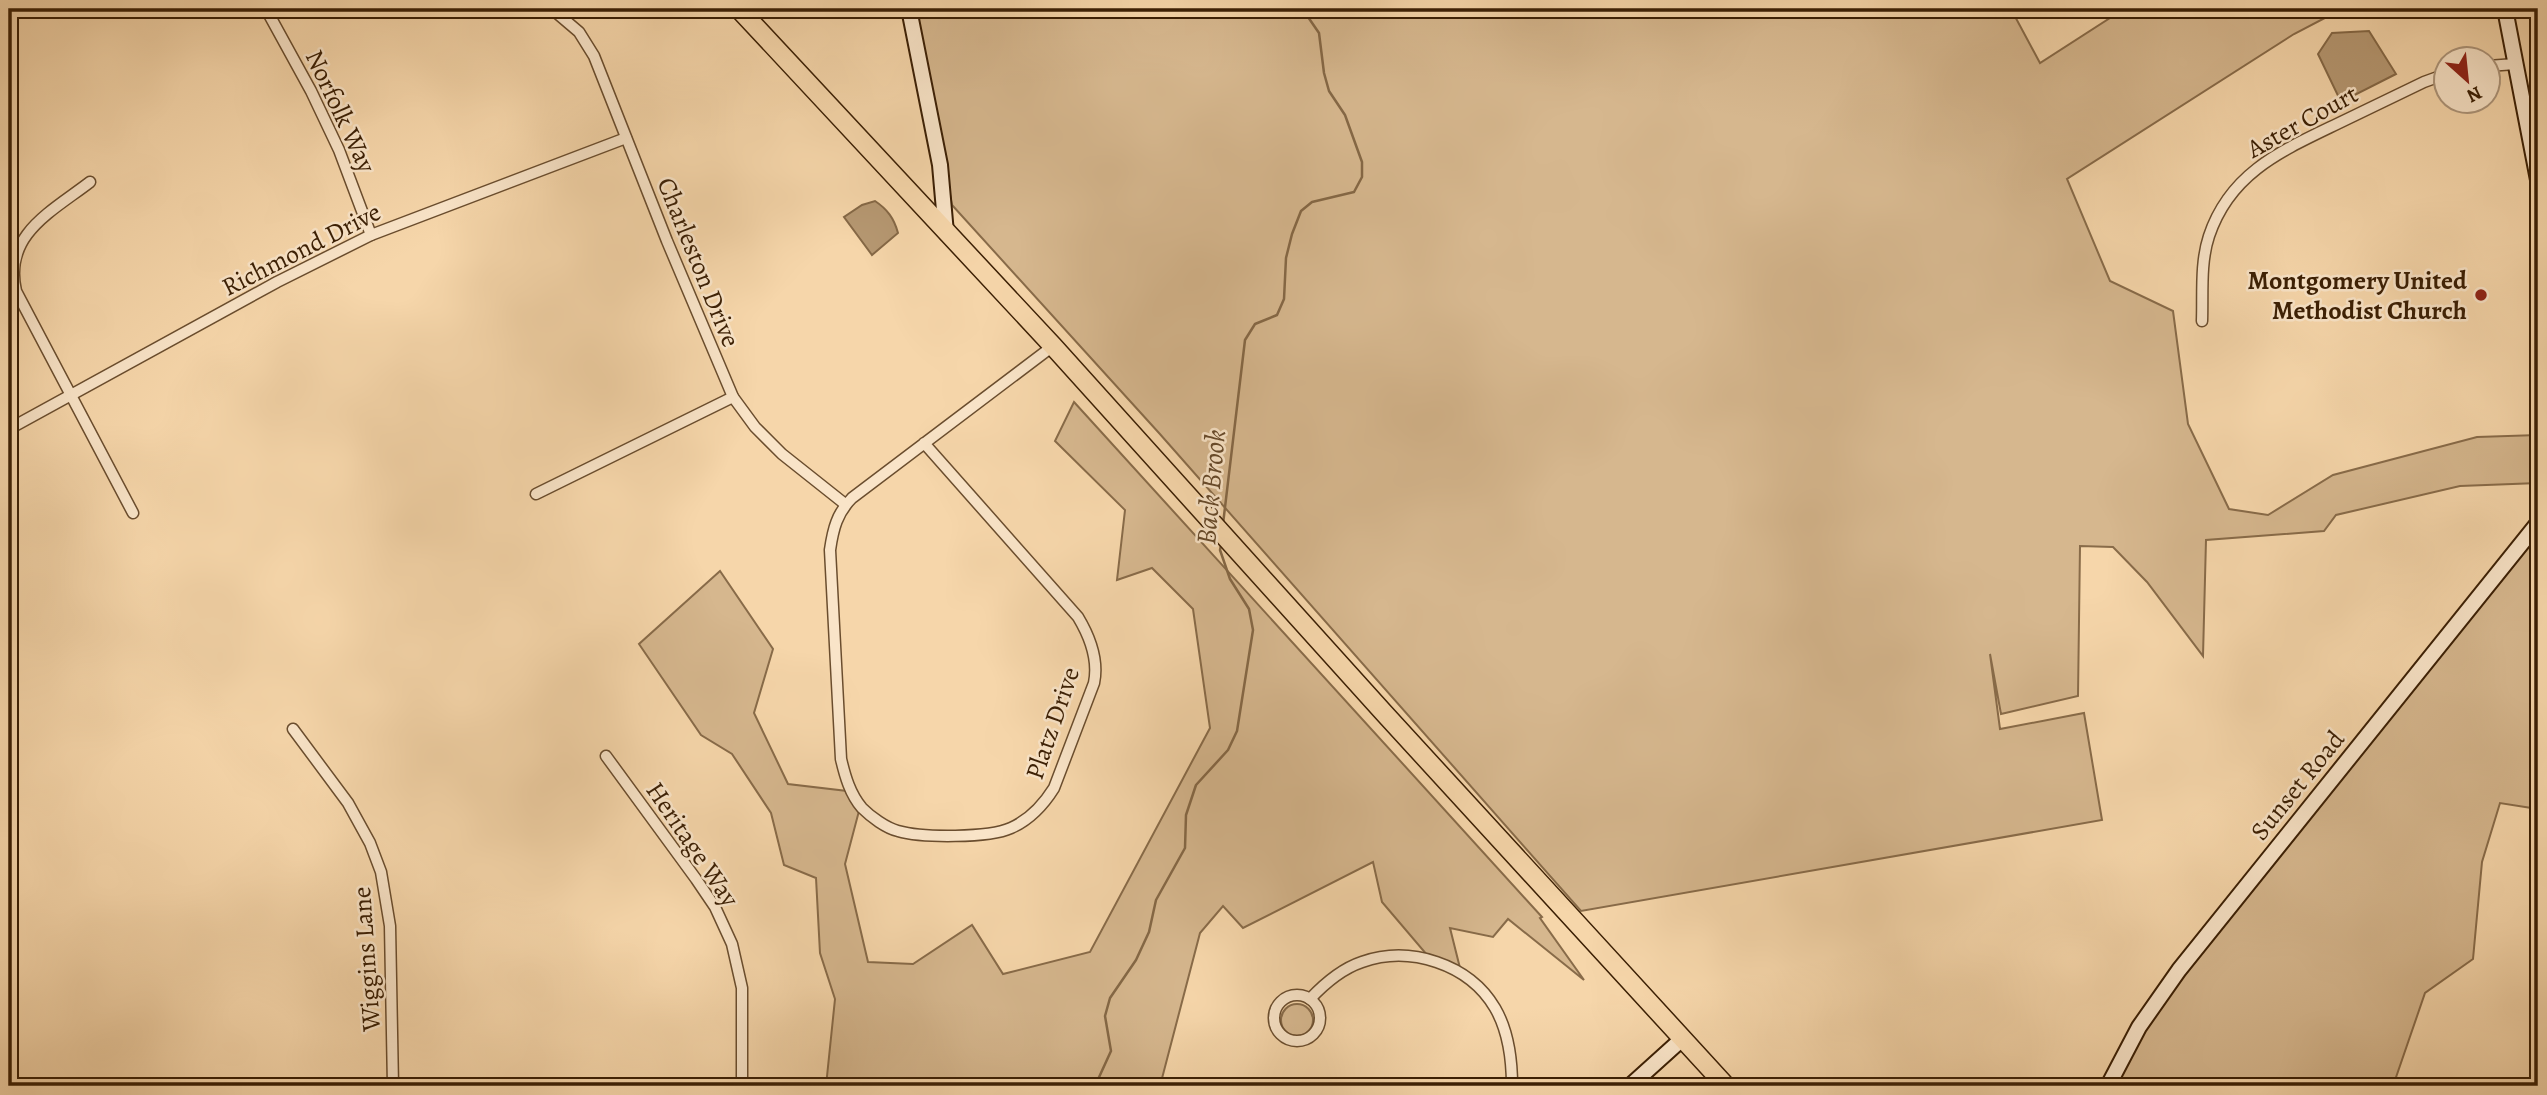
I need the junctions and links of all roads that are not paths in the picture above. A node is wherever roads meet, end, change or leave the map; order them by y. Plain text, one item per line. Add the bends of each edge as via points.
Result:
1 (267, 9) edge
2 (552, 9) edge
3 (739, 9) edge
4 (909, 9) edge
5 (2505, 9) edge
6 (2515, 64) junction
7 (2502, 65) edge
8 (2432, 79) edge
9 (626, 138) junction
10 (2538, 180) edge
11 (90, 182) dead end
12 (946, 233) junction
13 (371, 234) junction
14 (2202, 321) dead end
15 (1053, 346) junction
16 (70, 394) junction
17 (733, 397) junction
18 (9, 429) edge
19 (924, 443) junction
20 (536, 495) dead end
21 (845, 504) junction
22 (133, 513) dead end
23 (2538, 523) edge
24 (293, 729) dead end
25 (606, 756) dead end
26 (1310, 999) junction
27 (1682, 1039) junction
28 (393, 1086) edge
29 (742, 1086) edge
30 (1512, 1086) edge
31 (1630, 1086) edge
32 (1726, 1086) edge
33 (2108, 1086) edge

1 - 13 street, Norfolk Way via 339,150
2 - 9 street, Charleston Drive via 579,32 594,56
3 - 12 highway
4 - 12 street via 940,165
5 - 6 street
6 - 7 street
6 - 10 street
8 - 14 street, Aster Court via 2279,152 2248,174 2217,216 2208,239
9 - 13 street, Richmond Drive
9 - 17 street, Charleston Drive
11 - 16 street via 26,234 12,275
12 - 15 highway
13 - 16 street, Richmond Drive
15 - 19 street
15 - 27 highway
16 - 18 street, Richmond Drive
16 - 22 street
17 - 20 street
17 - 21 street, Charleston Drive via 755,428 782,454
19 - 21 street
19 - 21 street, Platz Drive via 1078,617 1095,657 1094,683 1055,788 1021,823 994,833 912,834 871,816 855,798 841,759 831,556 833,528
23 - 33 street, Sunset Road via 2179,970 2139,1027
24 - 28 street, Wiggins Lane via 348,803 381,872 390,926
25 - 29 street, Heritage Way via 715,907 732,944 742,988
26 - 26 street via 1295,995 1276,1009 1275,1024 1284,1037 1297,1042 1316,1031 1320,1017
26 - 30 street via 1326,982 1363,961 1414,956 1434,961 1468,978 1495,1009 1510,1050
27 - 31 street
27 - 32 highway

